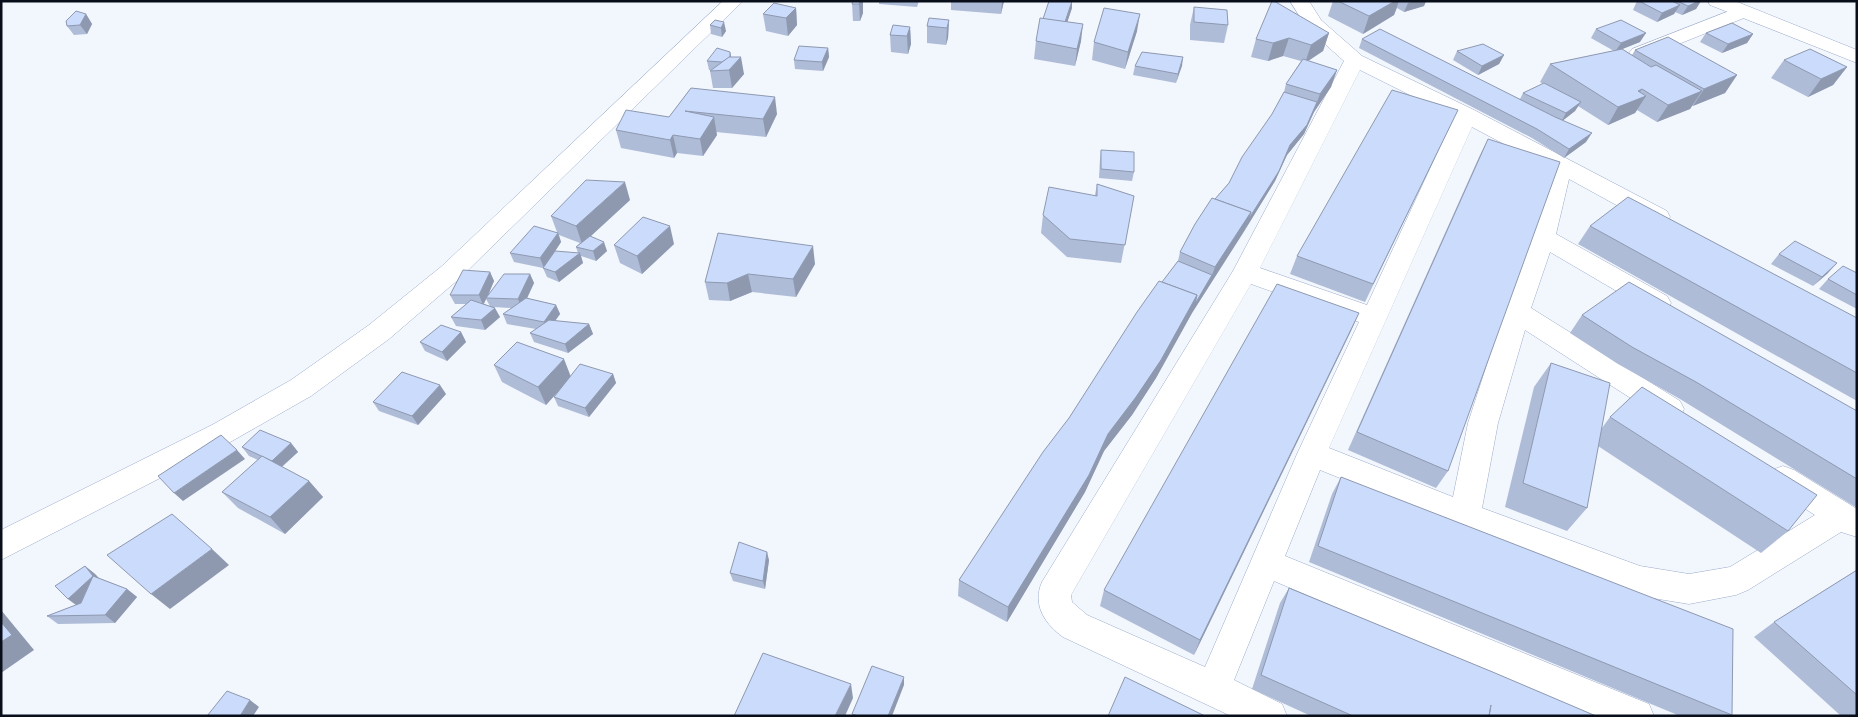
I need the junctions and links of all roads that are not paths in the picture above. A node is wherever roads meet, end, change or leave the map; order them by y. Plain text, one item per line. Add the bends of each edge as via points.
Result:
1 (734, 1) edge
2 (1299, 1) edge
3 (1717, 1) edge
4 (1742, 12) junction
5 (1857, 57) edge
6 (1355, 60) junction
7 (1622, 60) edge
8 (1466, 115) junction
9 (1561, 166) junction
10 (1675, 226) edge
11 (1543, 237) junction
12 (1245, 272) junction
13 (1517, 312) junction
14 (1679, 314) edge
15 (1373, 317) junction
16 (1692, 422) edge
17 (1312, 454) junction
18 (1758, 464) edge
19 (1465, 515) junction
20 (1849, 521) edge
21 (1, 546) edge
22 (1266, 563) junction
23 (1213, 688) junction
24 (1269, 716) edge
25 (1636, 716) edge

1 - 21 street via 452,272 379,332 301,388
2 - 6 street via 1314,24
3 - 4 street
4 - 5 street
4 - 7 street
6 - 8 street
6 - 12 street
8 - 9 street
8 - 15 street
9 - 10 street
9 - 11 street
11 - 13 street
11 - 14 street
12 - 15 street
12 - 23 street via 1054,593 1054,603 1060,615 1075,626
13 - 16 street
13 - 19 street via 1483,423
15 - 17 street
17 - 19 street
17 - 22 street
18 - 20 street
19 - 20 street via 1640,581 1689,589 1736,580
22 - 23 street
22 - 25 street
23 - 24 street

